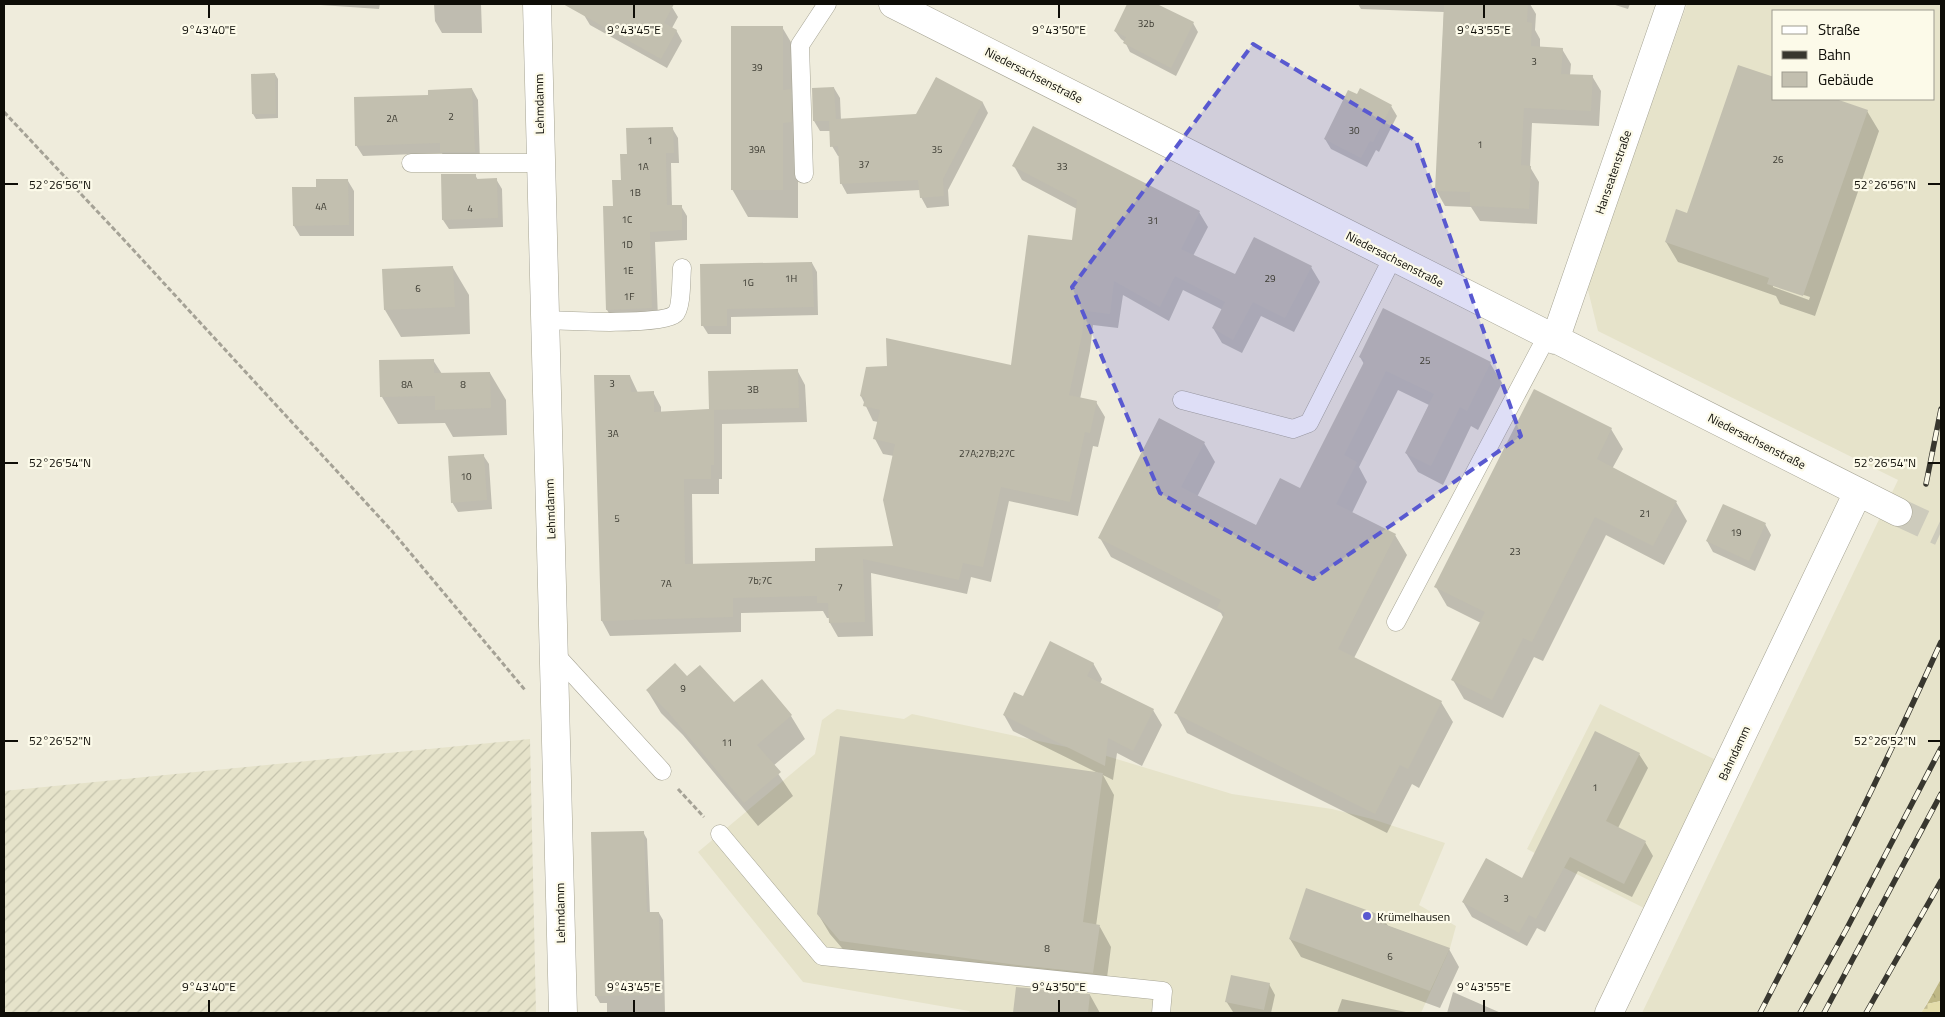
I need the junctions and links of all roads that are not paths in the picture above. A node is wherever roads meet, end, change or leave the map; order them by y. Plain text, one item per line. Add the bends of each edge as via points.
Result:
1 (537, 4) edge
2 (827, 4) edge
3 (893, 4) edge
4 (1671, 4) edge
5 (411, 163) dead end
6 (541, 163) junction
7 (804, 174) dead end
8 (1393, 257) junction
9 (682, 268) dead end
10 (545, 320) junction
11 (1551, 338) junction
12 (1182, 400) dead end
13 (1858, 492) junction
14 (1898, 512) tunnel mouth
15 (1396, 622) dead end
16 (554, 652) junction
17 (662, 771) road end
18 (720, 834) road end
19 (563, 1013) edge
20 (1162, 1013) edge
21 (1610, 1013) edge

1 - 6 street, Lehmdamm
2 - 7 lane via 800,45
3 - 8 street, Niedersachsenstraße
4 - 11 street, Hanseatenstraße
5 - 6 lane
6 - 10 street, Lehmdamm
8 - 11 street, Niedersachsenstraße
8 - 12 lane via 1309,423 1293,429
9 - 10 lane via 679,308 670,316 650,320
10 - 16 street, Lehmdamm
11 - 13 street, Niedersachsenstraße
11 - 15 lane
13 - 14 street, Niedersachsenstraße
13 - 21 street, Bahndamm
16 - 17 lane
16 - 19 street, Lehmdamm
18 - 20 lane via 822,956 1163,991

